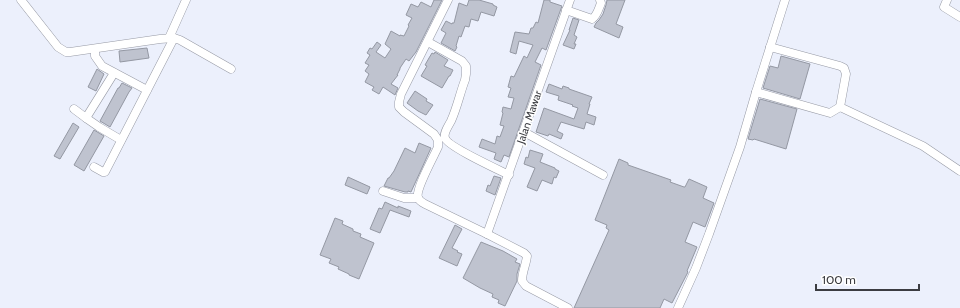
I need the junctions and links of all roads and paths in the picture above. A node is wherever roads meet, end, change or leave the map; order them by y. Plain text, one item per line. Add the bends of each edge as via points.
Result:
1 (21, 0) edge
2 (186, 0) edge
3 (437, 0) edge
4 (570, 0) edge
5 (600, 0) edge
6 (785, 0) edge
7 (946, 0) edge
8 (447, 3) edge
9 (566, 10) junction
10 (960, 17) edge
11 (172, 38) junction
12 (428, 42) junction
13 (770, 47) junction
14 (95, 49) junction
15 (231, 69) dead end
16 (114, 72) junction
17 (147, 90) junction
18 (756, 92) junction
19 (840, 108) junction
20 (74, 109) dead end
21 (86, 118) junction
22 (524, 132) junction
23 (122, 140) junction
24 (94, 167) dead end
25 (960, 171) edge
26 (509, 175) junction
27 (603, 175) dead end
28 (383, 191) dead end
29 (418, 198) junction
30 (488, 234) junction
31 (568, 308) edge
32 (678, 308) edge

1 - 14 street via 62,50 70,52
2 - 11 street
3 - 8 street
4 - 9 street, Jalan Mawar
5 - 9 street via 598,11 592,19
6 - 13 street
7 - 10 street via 944,7
8 - 12 street
9 - 22 street, Jalan Mawar
11 - 14 street
11 - 15 street
11 - 17 street
12 - 26 street via 462,61 466,66 465,80 445,134 446,140
12 - 29 street via 399,102 399,107 404,112 434,134 438,140 438,147 419,186
13 - 18 street
13 - 19 street via 844,68 846,74
14 - 16 street via 99,63
16 - 17 street
16 - 21 street
17 - 23 street
18 - 19 street via 830,112
18 - 32 street via 740,147 709,234
19 - 25 street via 923,146
20 - 21 street
21 - 23 street
22 - 26 street, Jalan Mawar
22 - 27 street
23 - 24 street via 105,172
26 - 30 street, Jalan Mawar
28 - 29 street via 404,198
29 - 30 street via 425,204
30 - 31 street via 524,253 526,260 522,281 526,286

